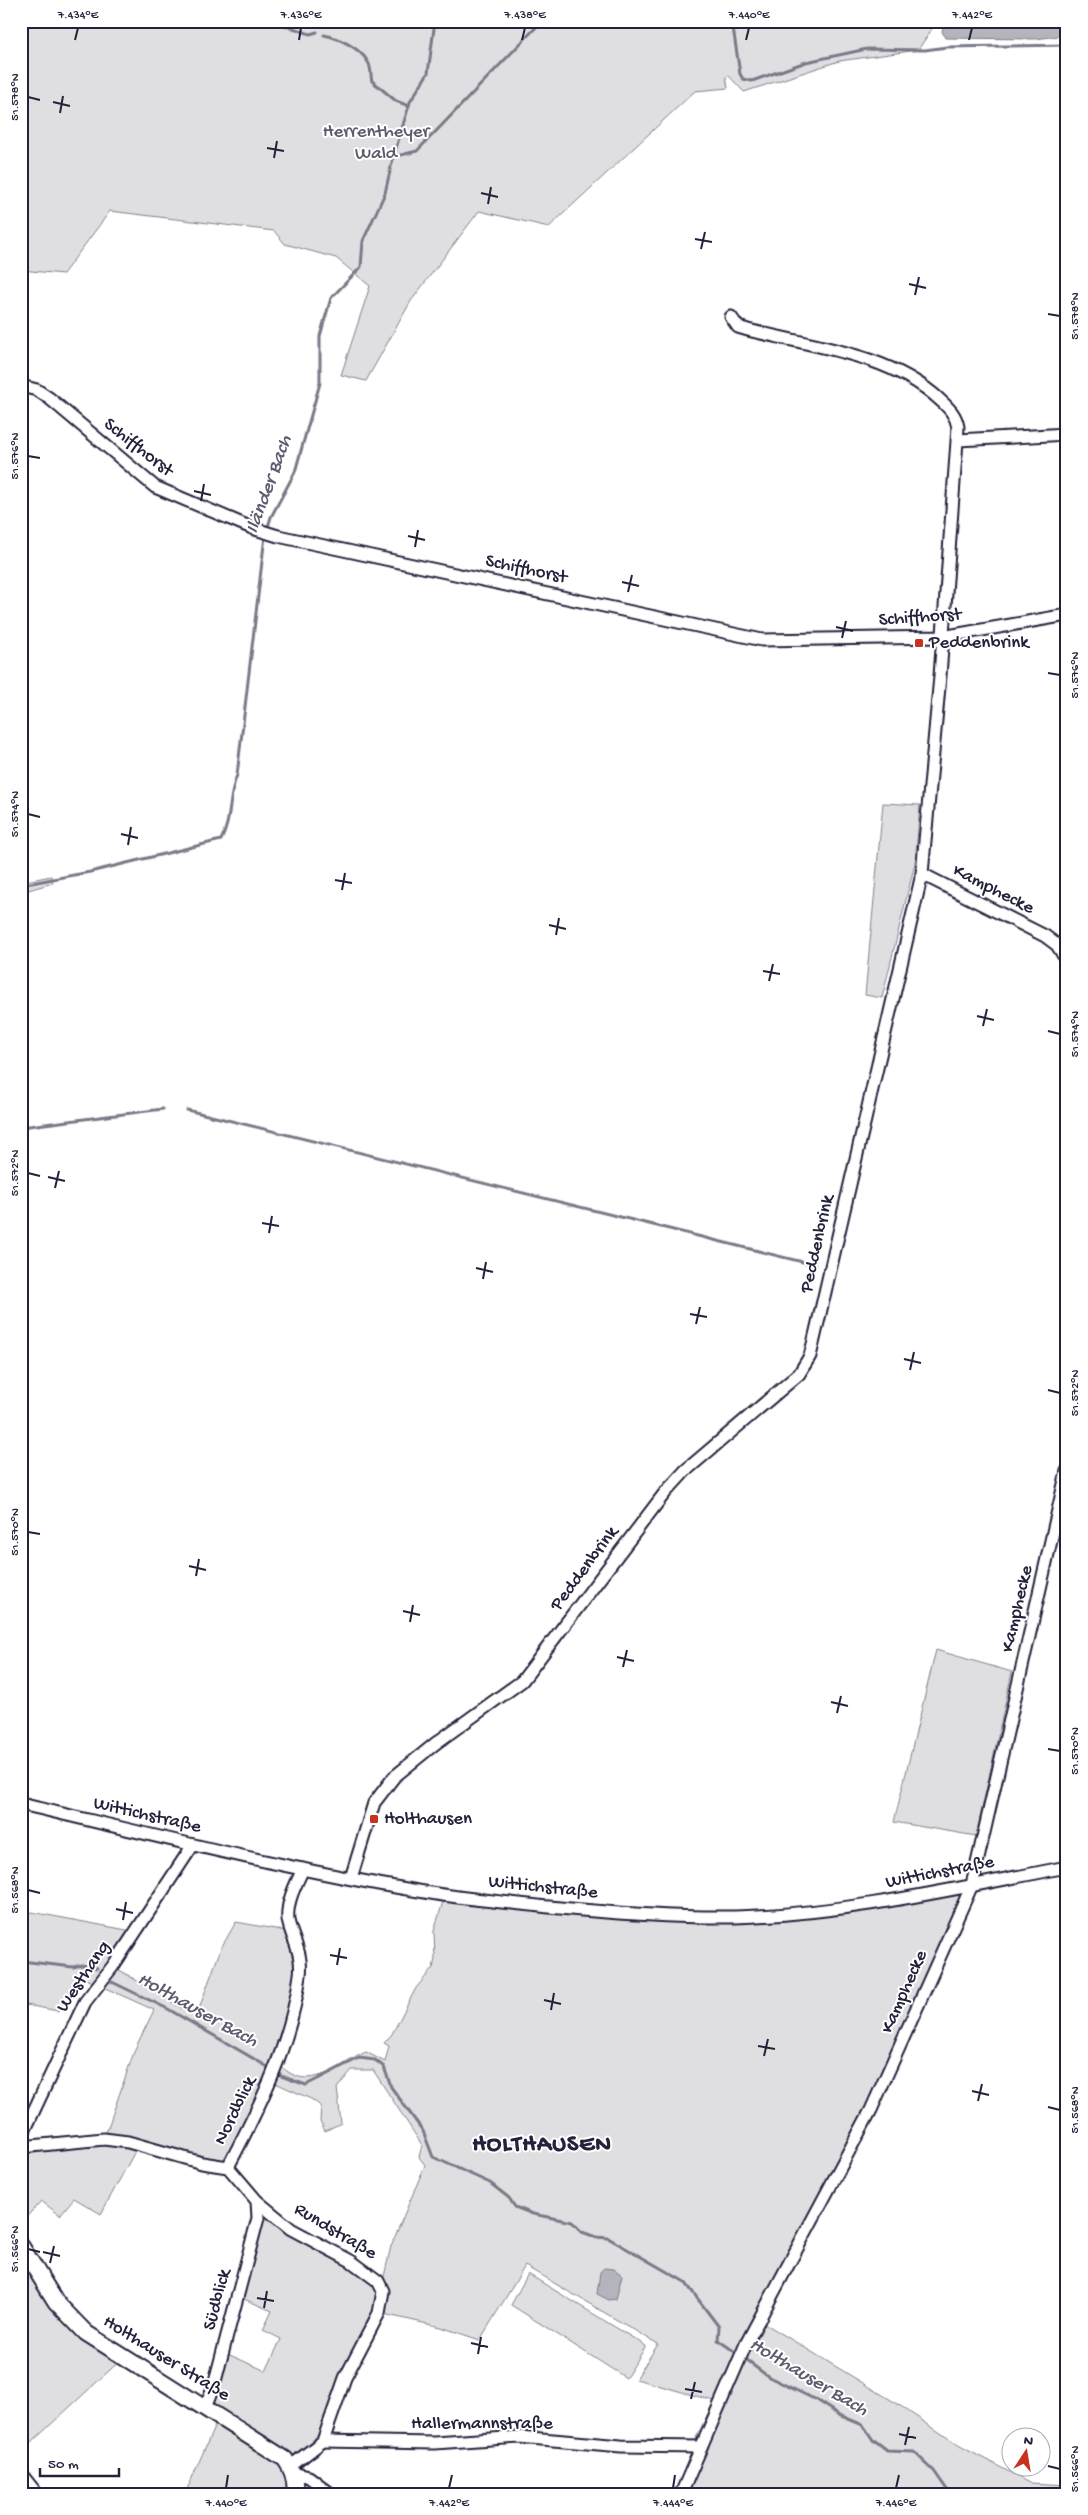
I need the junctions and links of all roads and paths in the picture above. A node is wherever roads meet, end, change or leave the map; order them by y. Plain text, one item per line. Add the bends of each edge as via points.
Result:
1 (731, 317) dead end
2 (21, 386) edge
3 (1067, 434) edge
4 (958, 440) junction
5 (1067, 615) edge
6 (942, 636) junction
7 (922, 874) junction
8 (1067, 961) edge
9 (1067, 1471) edge
10 (21, 1804) edge
11 (193, 1845) junction
12 (1067, 1867) edge
13 (303, 1869) junction
14 (350, 1878) junction
15 (972, 1885) junction
16 (21, 2138) edge
17 (21, 2147) edge
18 (228, 2167) junction
19 (257, 2201) junction
20 (21, 2246) edge
21 (205, 2408) junction
22 (323, 2441) junction
23 (702, 2447) junction
24 (292, 2469) junction
25 (21, 2474) edge
26 (37, 2494) edge
27 (295, 2494) edge
28 (331, 2494) edge
29 (681, 2494) edge

1 - 4 street, Peddenbrink via 738,327 864,358 894,369 917,382 952,411 957,417
2 - 6 street, Schiffhorst via 37,390 49,398 155,487 273,534 762,640
3 - 4 street
4 - 6 street, Peddenbrink
5 - 6 street, Schiffhorst
6 - 7 street, Peddenbrink
7 - 8 street, Kamphecke via 1045,936 1057,945
7 - 14 street, Peddenbrink via 813,1344 805,1366 685,1471 664,1494 522,1681 394,1777 374,1803
9 - 15 street, Kamphecke
10 - 11 street, Wittichstraße
11 - 13 street, Wittichstraße
11 - 16 street, Westhang via 113,1966 85,2002
12 - 15 street, Wittichstraße
13 - 14 street, Wittichstraße
13 - 18 street, Nordblick via 292,1893 288,1918 299,1948 300,1964 287,2034 272,2077
14 - 15 street, Wittichstraße via 445,1895 613,1914 672,1917 736,1917 820,1911
15 - 23 street, Kamphecke via 872,2110 746,2344
17 - 18 street via 104,2140 128,2142
18 - 19 street, Rundstraße
19 - 21 street, Südblick via 258,2218
19 - 22 street, Rundstraße via 299,2234 368,2271 382,2286 383,2300 379,2313 345,2378
20 - 21 street, Holthauser Straße via 59,2306 86,2333
21 - 24 street, Holthauser Straße via 285,2458
22 - 23 street, Hallermannstraße via 436,2443 519,2437 612,2445
22 - 24 street
23 - 29 street, Kamphecke
24 - 27 street
24 - 28 street
25 - 26 street

